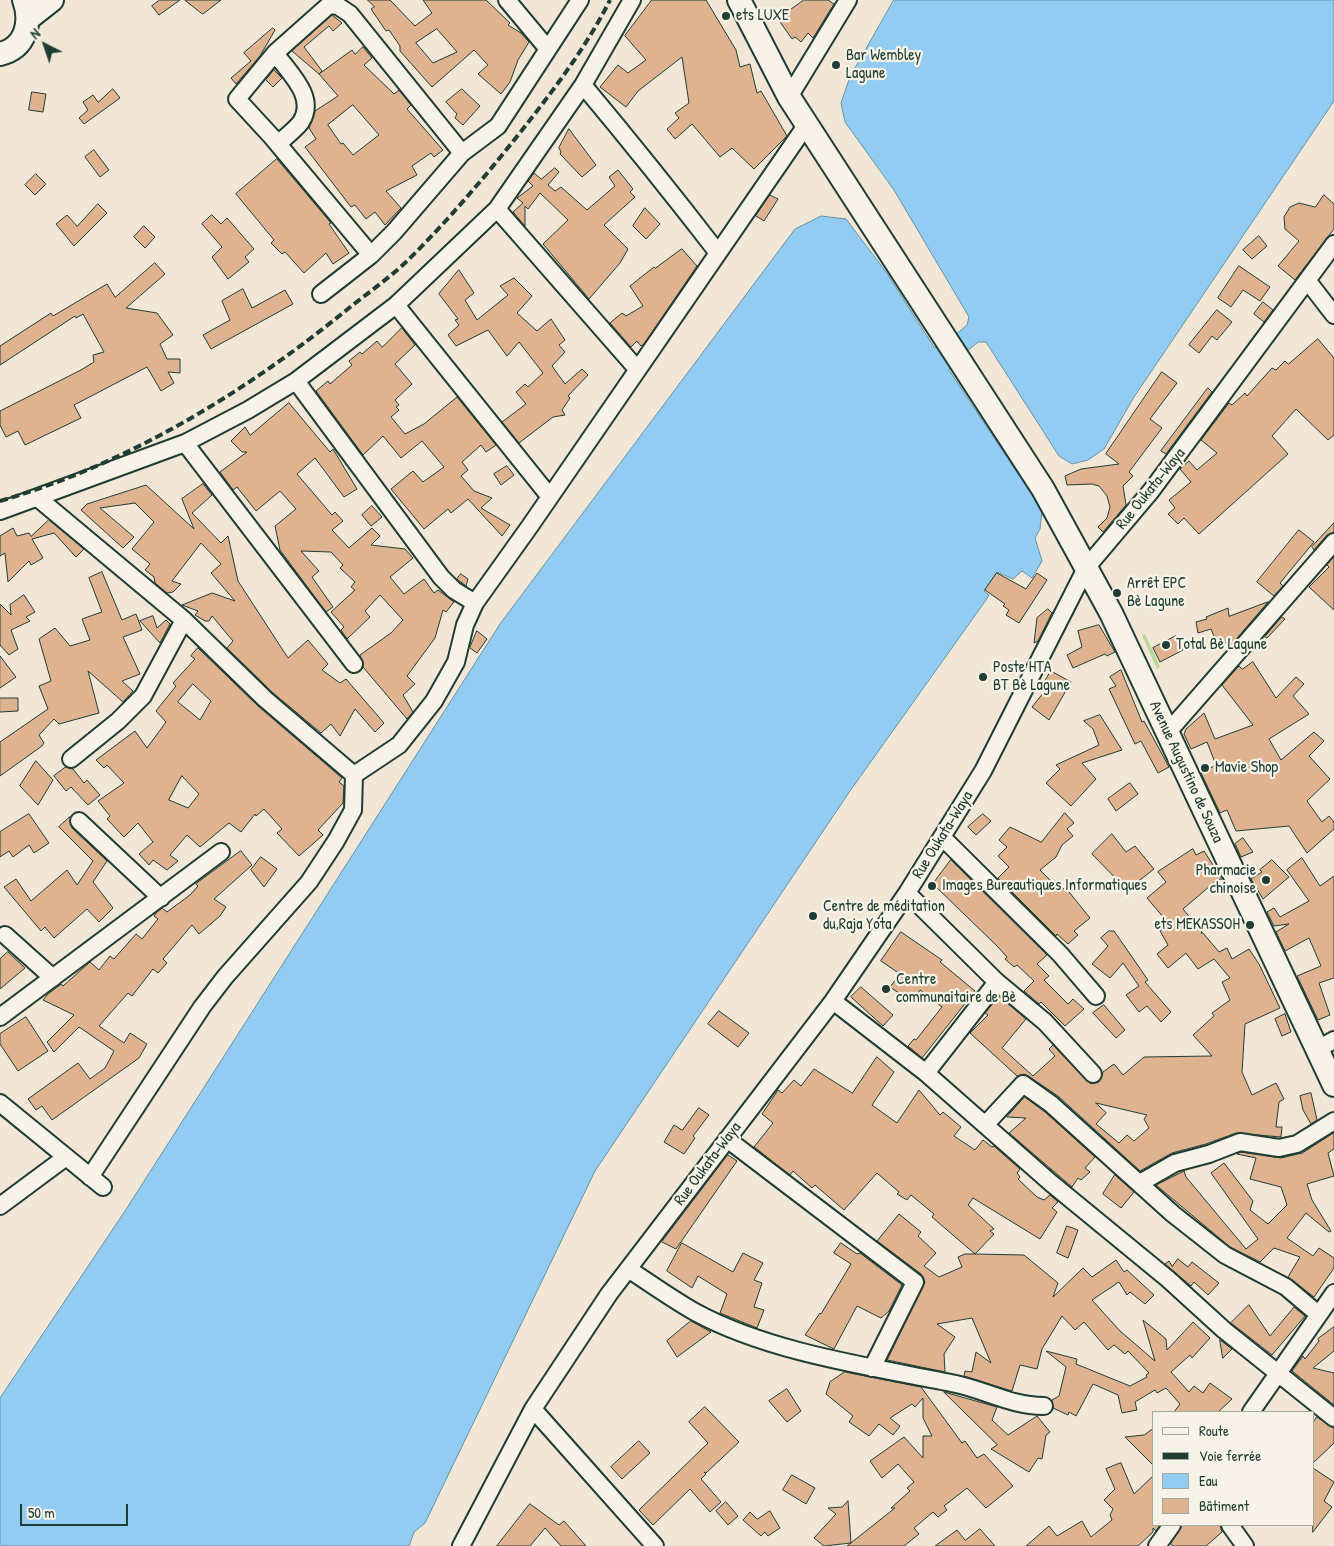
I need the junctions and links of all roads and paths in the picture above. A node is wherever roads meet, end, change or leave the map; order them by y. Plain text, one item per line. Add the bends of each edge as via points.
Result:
1 (52, 0) edge
2 (507, 0) edge
3 (580, 0) edge
4 (632, 0) edge
5 (739, 0) edge
6 (848, 0) edge
7 (26, 10) edge
8 (547, 48) junction
9 (275, 53) junction
10 (1, 57) edge
11 (583, 85) junction
12 (789, 97) junction
13 (807, 124) junction
14 (278, 144) junction
15 (462, 153) junction
16 (497, 209) junction
17 (1334, 244) edge
18 (718, 253) junction
19 (371, 255) junction
20 (1307, 280) junction
21 (321, 294) dead end
22 (396, 305) junction
23 (1334, 314) edge
24 (637, 369) junction
25 (296, 381) junction
26 (185, 443) junction
27 (550, 497) junction
28 (39, 499) junction
29 (0, 511) edge
30 (1334, 542) edge
31 (1086, 568) junction
32 (474, 603) junction
33 (184, 620) junction
34 (354, 664) dead end
35 (1168, 732) junction
36 (71, 759) dead end
37 (354, 776) junction
38 (79, 821) dead end
39 (942, 838) junction
40 (220, 852) dead end
41 (907, 893) junction
42 (160, 898) junction
43 (5, 935) dead end
44 (53, 978) junction
45 (998, 982) junction
46 (1096, 996) dead end
47 (833, 1001) junction
48 (0, 1017) edge
49 (1326, 1045) edge
50 (926, 1073) junction
51 (1093, 1074) dead end
52 (1334, 1085) edge
53 (0, 1103) edge
54 (1334, 1121) edge
55 (986, 1124) junction
56 (727, 1139) junction
57 (66, 1157) junction
58 (1140, 1183) junction
59 (0, 1206) edge
60 (628, 1269) junction
61 (1334, 1293) edge
62 (1318, 1314) junction
63 (872, 1368) junction
64 (1277, 1373) junction
65 (1044, 1406) dead end
66 (533, 1409) junction
67 (1252, 1411) edge
68 (1334, 1418) edge
69 (1171, 1526) edge
70 (1231, 1526) edge
71 (461, 1546) edge
72 (655, 1546) edge
73 (1157, 1546) edge
74 (1244, 1546) edge

1 - 7 main road
2 - 8 street
3 - 8 street
4 - 11 street
5 - 12 main road, Avenue Augustino de Souza
6 - 12 street
7 - 10 main road via 24,37
8 - 15 street via 498,126
9 - 14 street via 306,99 306,111 300,123
9 - 14 street via 236,99
9 - 15 street via 329,5 338,6 350,14
11 - 16 street
11 - 18 street
12 - 13 main road, Avenue Augustino de Souza
13 - 18 street
13 - 31 main road, Avenue Augustino de Souza via 1043,489
14 - 19 street
15 - 19 street
16 - 22 street
16 - 24 street
17 - 20 street, Rue Oukata-Waya
18 - 24 street
19 - 21 street
20 - 23 street
20 - 31 street, Rue Oukata-Waya via 1151,491
22 - 25 street
22 - 27 street
24 - 27 street
25 - 26 street
25 - 32 street via 441,577
26 - 28 street
26 - 34 street
27 - 32 street
28 - 29 street
28 - 33 street
30 - 35 street
31 - 35 main road, Avenue Augustino de Souza
31 - 39 street, Rue Oukata-Waya via 983,772
32 - 37 street via 464,625 456,662 434,701 398,745
33 - 36 street via 143,696
33 - 37 street via 265,699
35 - 49 main road, Avenue Augustino de Souza
37 - 57 street via 353,810 336,841 309,882 202,1007 96,1182
38 - 42 street
39 - 41 street, Rue Oukata-Waya
39 - 46 street via 1060,954
40 - 42 street
41 - 45 street
41 - 47 street, Rue Oukata-Waya
42 - 44 street
43 - 44 street
44 - 48 street
45 - 50 street
45 - 51 street via 1045,1022
47 - 50 street
47 - 56 street, Rue Oukata-Waya
49 - 52 main road, Avenue Augustino de Souza
50 - 55 street
53 - 57 street
54 - 58 street via 1297,1144 1279,1148 1240,1142 1175,1163
55 - 58 street via 1023,1084 1051,1104
55 - 64 street via 1050,1183
56 - 60 street, Rue Oukata-Waya
56 - 63 street via 915,1282
57 - 59 street
58 - 62 street via 1225,1255 1286,1287
60 - 63 street via 695,1312 768,1343
60 - 66 street, Rue Oukata-Waya
61 - 62 street
62 - 64 street
63 - 65 street via 958,1384 1023,1406
64 - 67 street
64 - 68 street
66 - 71 street, Rue Oukata-Waya
66 - 72 street
69 - 73 street
70 - 74 street

